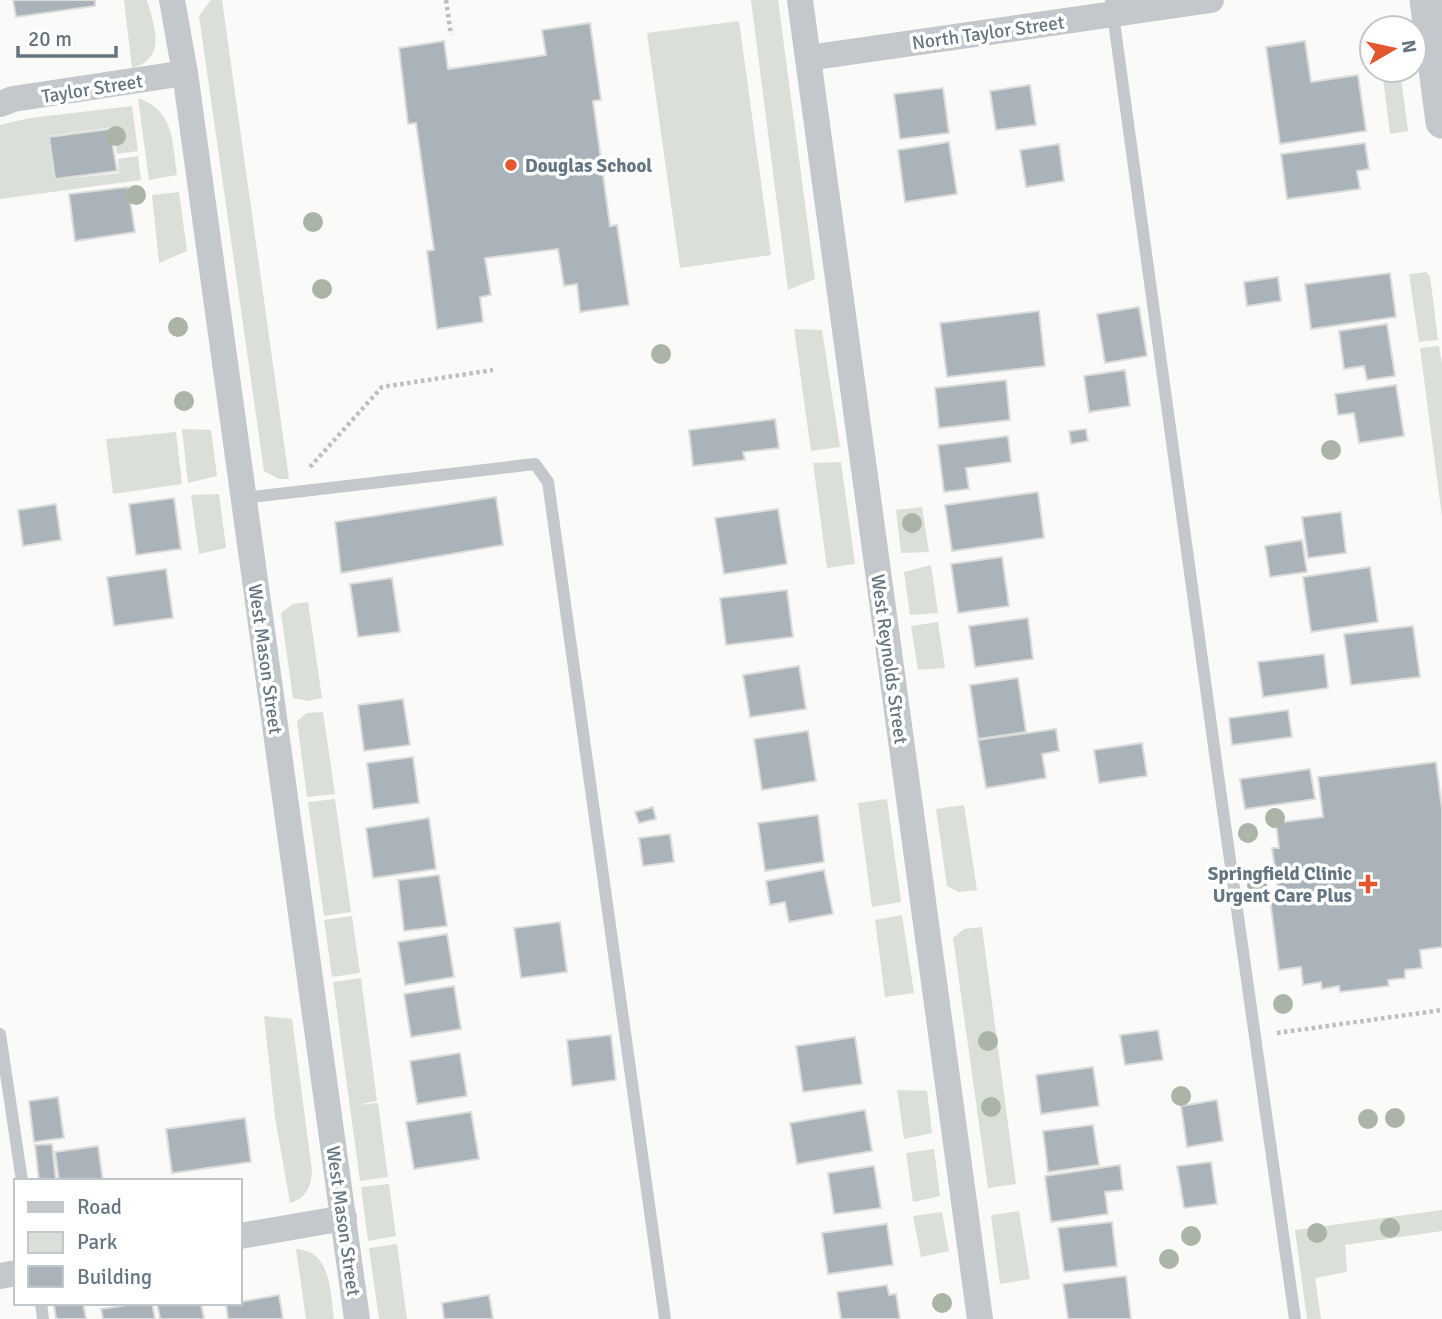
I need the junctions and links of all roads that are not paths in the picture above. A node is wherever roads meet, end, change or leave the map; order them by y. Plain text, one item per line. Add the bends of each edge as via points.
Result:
1 (172, 0) edge
2 (800, 0) edge
3 (1211, 0) edge
4 (1426, 0) edge
5 (1112, 7) edge
6 (808, 58) junction
7 (185, 73) junction
8 (4, 98) edge
9 (1442, 122) edge
10 (244, 498) junction
11 (0, 1034) edge
12 (23, 1179) edge
13 (344, 1218) junction
14 (242, 1236) edge
15 (357, 1319) edge
16 (665, 1319) edge
17 (980, 1319) edge
18 (1295, 1319) edge

1 - 7 street, West Mason Street
2 - 6 street, West Reynolds Street
3 - 5 street, North Taylor Street
4 - 9 street
5 - 6 street, North Taylor Street
5 - 18 lane
6 - 17 street, West Reynolds Street
7 - 8 street, Taylor Street
7 - 10 street, West Mason Street
10 - 13 street, West Mason Street
10 - 16 lane via 535,464 548,482
11 - 12 lane
13 - 14 street
13 - 15 street, West Mason Street

